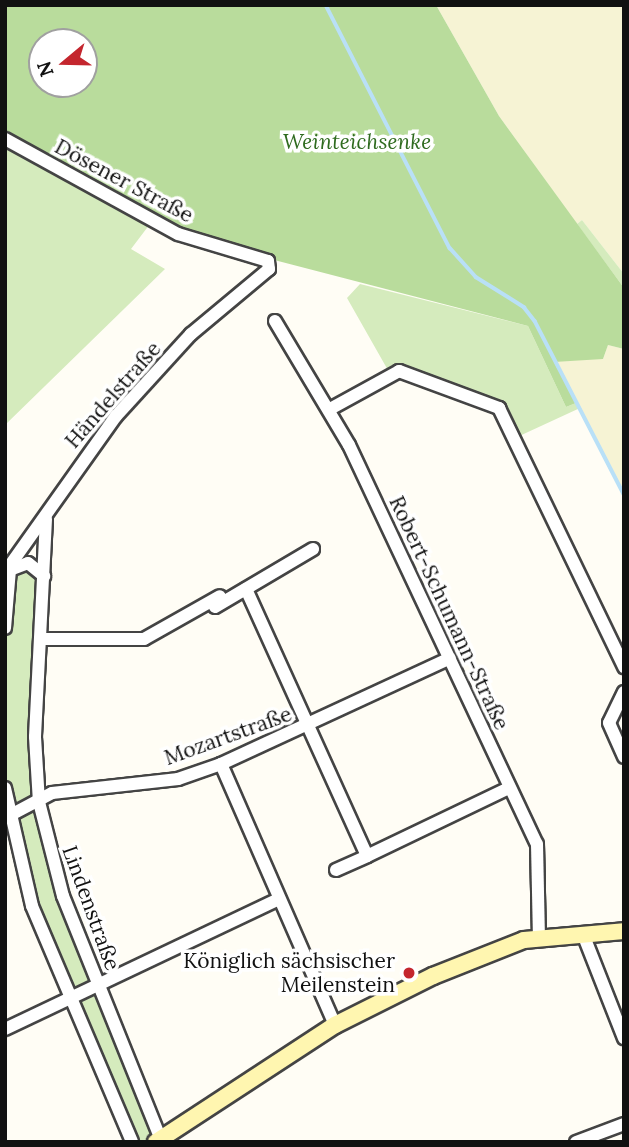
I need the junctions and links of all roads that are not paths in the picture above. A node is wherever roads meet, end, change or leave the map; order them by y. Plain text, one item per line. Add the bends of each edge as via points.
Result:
1 (5, 139) edge
2 (268, 261) joint
3 (275, 321) dead end
4 (330, 409) junction
5 (46, 519) junction
6 (313, 549) dead end
7 (8, 571) edge
8 (44, 576) junction
9 (246, 589) junction
10 (5, 628) edge
11 (40, 639) junction
12 (450, 658) junction
13 (624, 667) edge
14 (624, 692) edge
15 (308, 727) junction
16 (624, 757) edge
17 (220, 764) junction
18 (5, 788) edge
19 (509, 788) junction
20 (39, 802) junction
21 (7, 817) edge
22 (367, 856) junction
23 (336, 870) dead end
24 (279, 899) junction
25 (624, 931) edge
26 (583, 934) junction
27 (539, 937) junction
28 (98, 985) junction
29 (70, 998) junction
30 (335, 1025) junction
31 (5, 1029) edge
32 (624, 1038) edge
33 (624, 1124) edge
34 (160, 1140) edge
35 (132, 1142) edge
36 (576, 1142) edge

1 - 2 street, Dösener Straße via 178,234
2 - 5 street, Händelstraße via 257,281 191,334 116,416 71,473
3 - 4 street, Robert-Schumann-Straße
4 - 12 street, Robert-Schumann-Straße
4 - 13 street via 398,371 499,408
5 - 7 street, Händelstraße
5 - 8 street, Lindenstraße
6 - 9 street
7 - 8 street via 28,563
7 - 10 street
8 - 11 street, Lindenstraße
9 - 11 street via 144,639
9 - 15 street, Mozartstraße
11 - 20 street, Lindenstraße
12 - 15 street, Mozartstraße
12 - 19 street, Robert-Schumann-Straße
14 - 16 street via 609,723
15 - 17 street, Mozartstraße
15 - 22 street via 336,775
17 - 20 street, Mozartstraße via 178,779 52,793
17 - 24 street
18 - 21 street
19 - 22 street
19 - 27 street, Robert-Schumann-Straße via 540,852
20 - 21 street, Mozartstraße
20 - 28 street, Lindenstraße via 63,896
21 - 29 street via 32,906
22 - 23 street
24 - 28 street
24 - 30 street
25 - 26 main road
26 - 27 main road
26 - 32 street
27 - 30 main road via 488,953
28 - 29 street
28 - 34 street, Lindenstraße
29 - 31 street
29 - 35 street
30 - 34 main road
33 - 36 street

